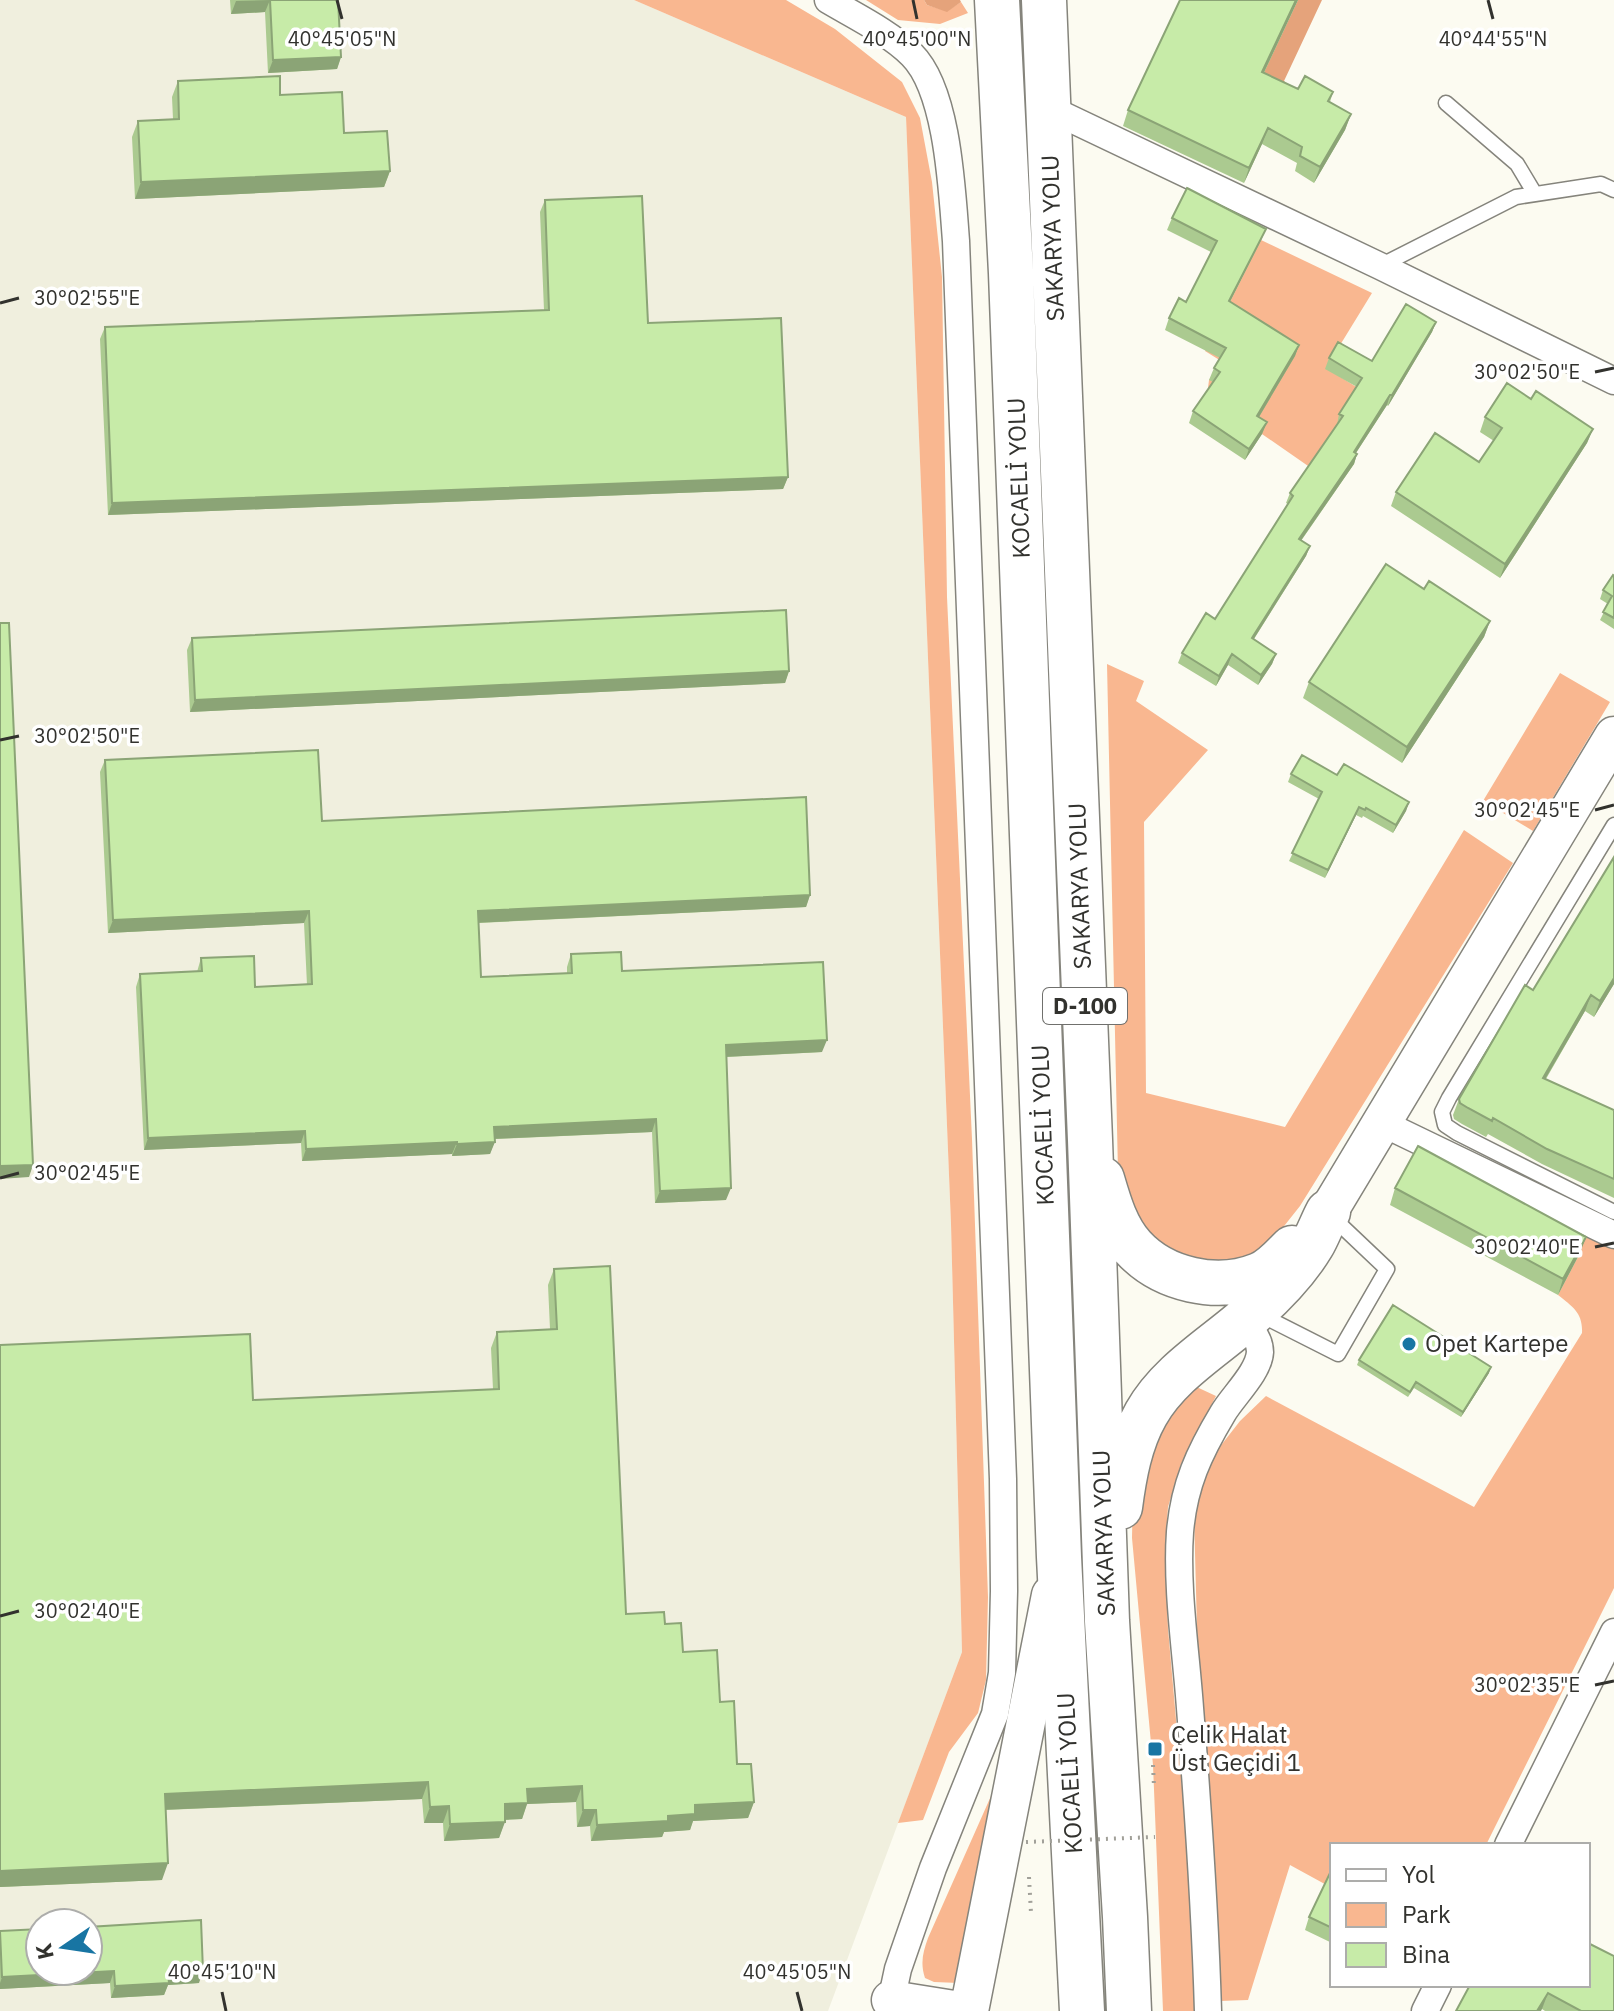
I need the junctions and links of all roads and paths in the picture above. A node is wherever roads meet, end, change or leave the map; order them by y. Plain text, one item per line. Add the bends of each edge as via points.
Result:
1 (828, 0) edge
2 (997, 0) edge
3 (1044, 0) edge
4 (1446, 103) dead end
5 (1048, 108) junction
6 (1614, 190) edge
7 (1535, 194) junction
8 (1380, 266) junction
9 (1614, 381) edge
10 (1614, 736) edge
11 (1614, 825) edge
12 (1382, 1123) junction
13 (1090, 1140) junction
14 (1328, 1212) junction
15 (1614, 1212) edge
16 (1614, 1235) edge
17 (1248, 1316) junction
18 (1059, 1557) junction
19 (1107, 1621) junction
20 (1614, 1632) edge
21 (1155, 1837) dead end
22 (1026, 1842) dead end
23 (1509, 1843) edge
24 (1437, 1987) edge
25 (1081, 2002) edge
26 (890, 2006) edge
27 (960, 2011) edge
28 (969, 2011) edge
29 (1129, 2011) edge
30 (1208, 2011) edge
31 (1425, 2011) edge

1 - 26 street via 913,56 935,98 951,180 1003,1479 1002,1659 995,1714 933,1868
2 - 18 highway, KOCAELİ YOLU / D-100
3 - 5 highway, SAKARYA YOLU / D-100
4 - 7 lane via 1517,164
5 - 8 street
5 - 13 highway, SAKARYA YOLU / D-100
6 - 7 lane via 1601,184
7 - 8 lane via 1516,197
8 - 9 street
10 - 12 street
11 - 15 lane via 1442,1112 1445,1125 1457,1133
12 - 14 street
12 - 16 street
13 - 14 highway via 1110,1205 1132,1245 1150,1263 1189,1279 1216,1283 1258,1275
13 - 19 highway, SAKARYA YOLU / D-100
14 - 17 highway via 1311,1247
14 - 17 lane via 1387,1269 1338,1354
17 - 19 highway via 1190,1363 1146,1413 1120,1503
17 - 30 street via 1260,1350 1257,1364 1198,1457 1180,1533
18 - 25 highway, KOCAELİ YOLU / D-100
18 - 28 street
19 - 29 highway, SAKARYA YOLU / D-100
20 - 23 street
21 - 22 path, bridge
24 - 31 street
26 - 27 street

